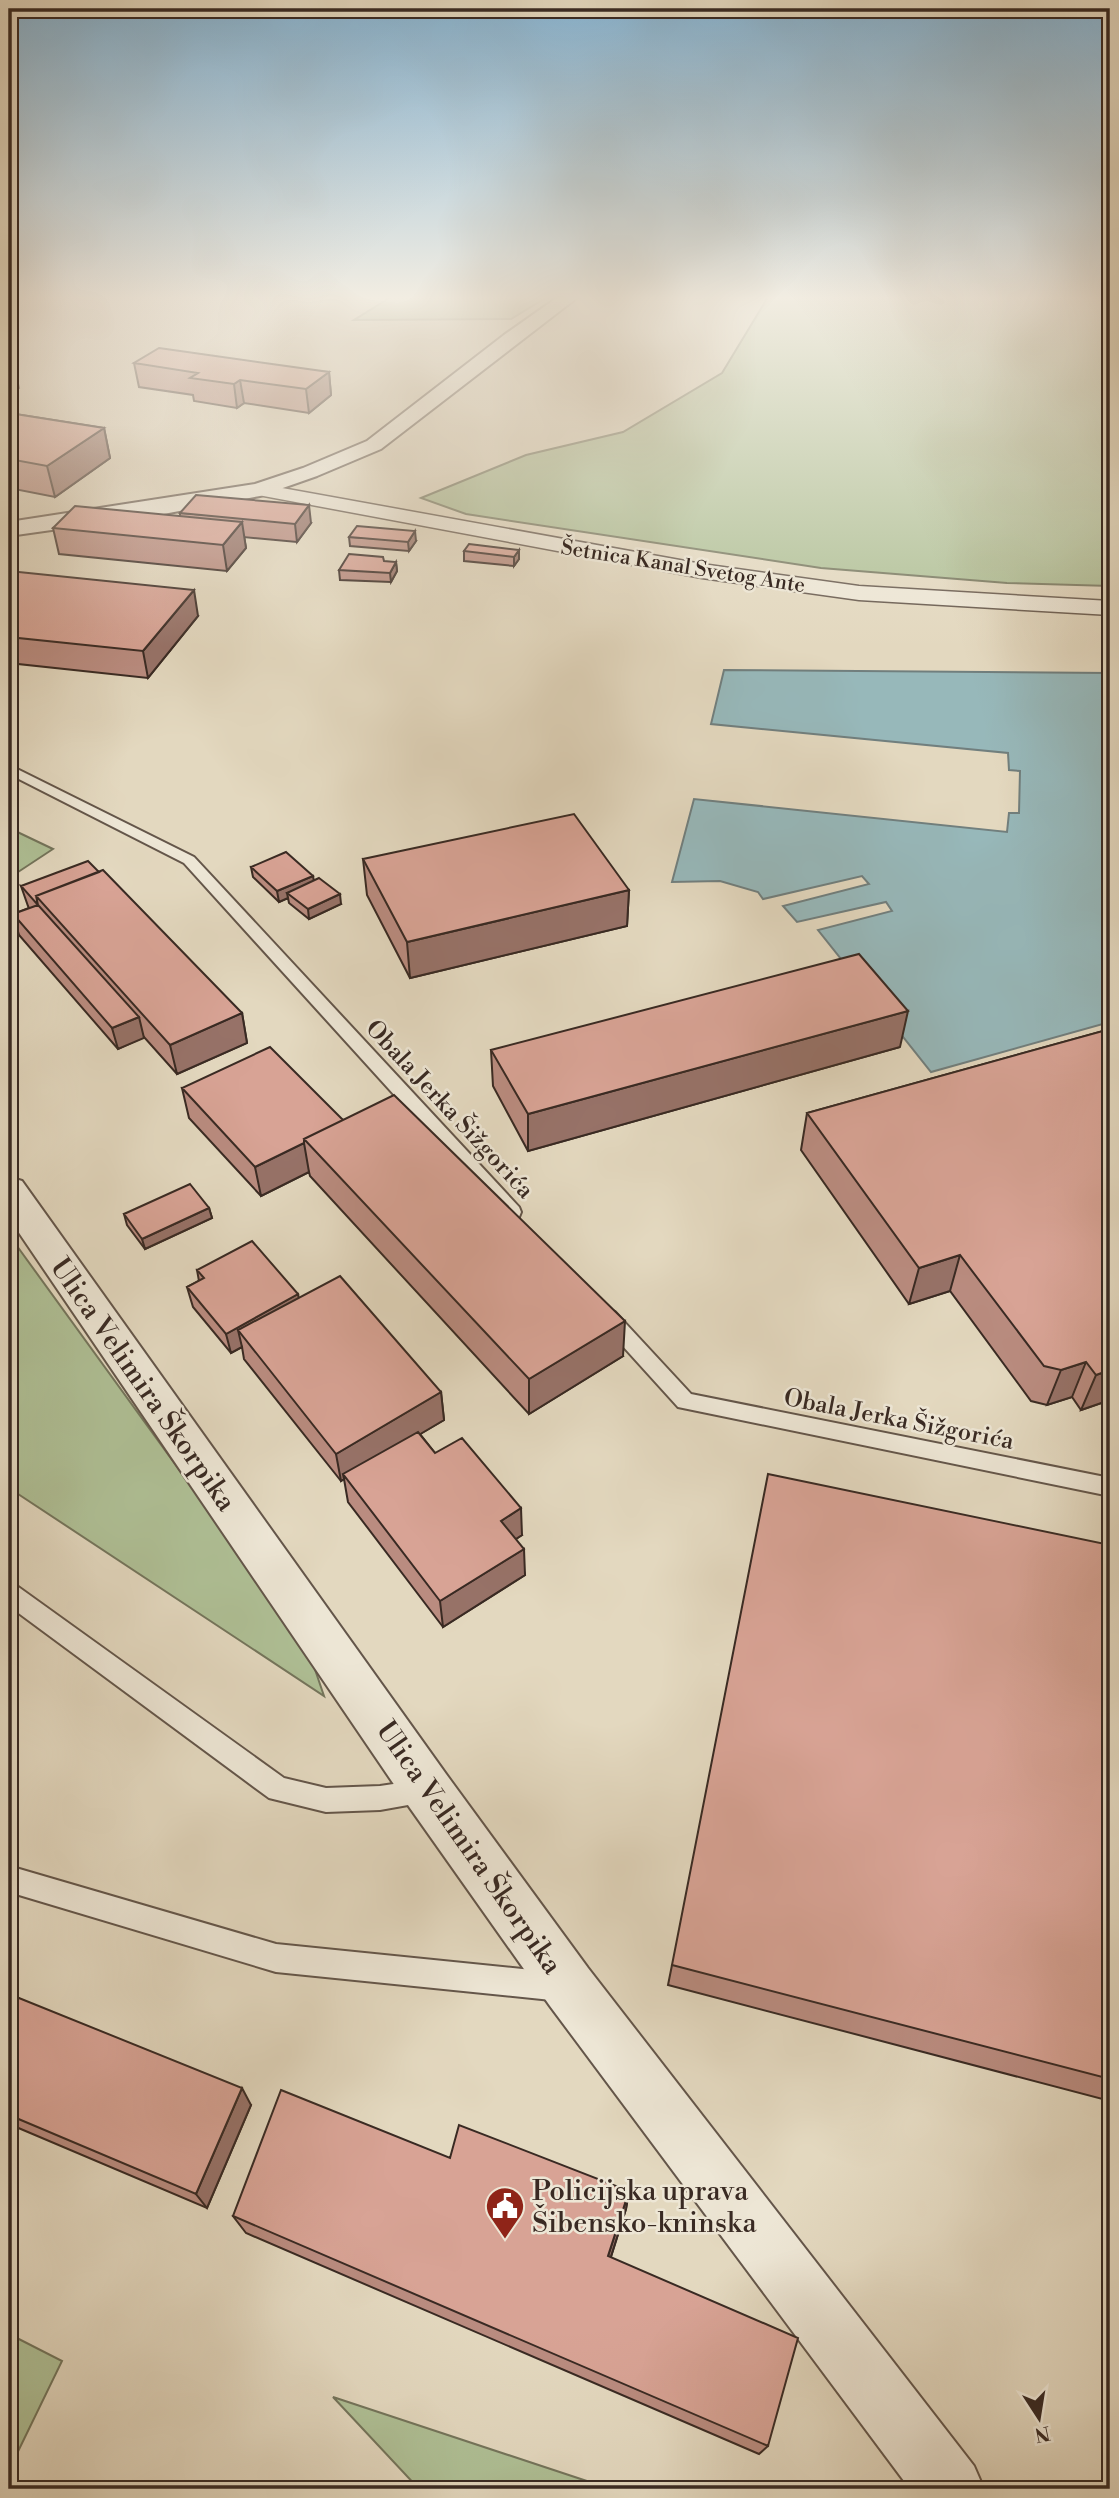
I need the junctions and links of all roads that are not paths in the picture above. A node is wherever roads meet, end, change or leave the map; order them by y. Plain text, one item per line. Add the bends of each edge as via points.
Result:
1 (414, 414) edge
2 (260, 490) junction
3 (9, 529) edge
4 (1110, 608) edge
5 (13, 771) dead end
6 (9, 1191) edge
7 (526, 1227) edge
8 (591, 1299) edge
9 (1110, 1488) edge
10 (9, 1593) edge
11 (428, 1791) junction
12 (9, 1879) edge
13 (569, 1987) junction
14 (951, 2489) edge

1 - 2 street via 374,445
2 - 3 street
2 - 4 street, Šetnica Kanal Svetog Ante via 702,571 859,593
5 - 7 lane, Obala Jerka Šižgorića via 189,860
6 - 11 street, Ulica Velimira Škorpika
8 - 9 lane, Obala Jerka Šižgorića via 685,1401
10 - 11 lane via 278,1789 326,1800
11 - 13 street, Ulica Velimira Škorpika
12 - 13 lane via 276,1958
13 - 14 street, Ulica Velimira Škorpika

